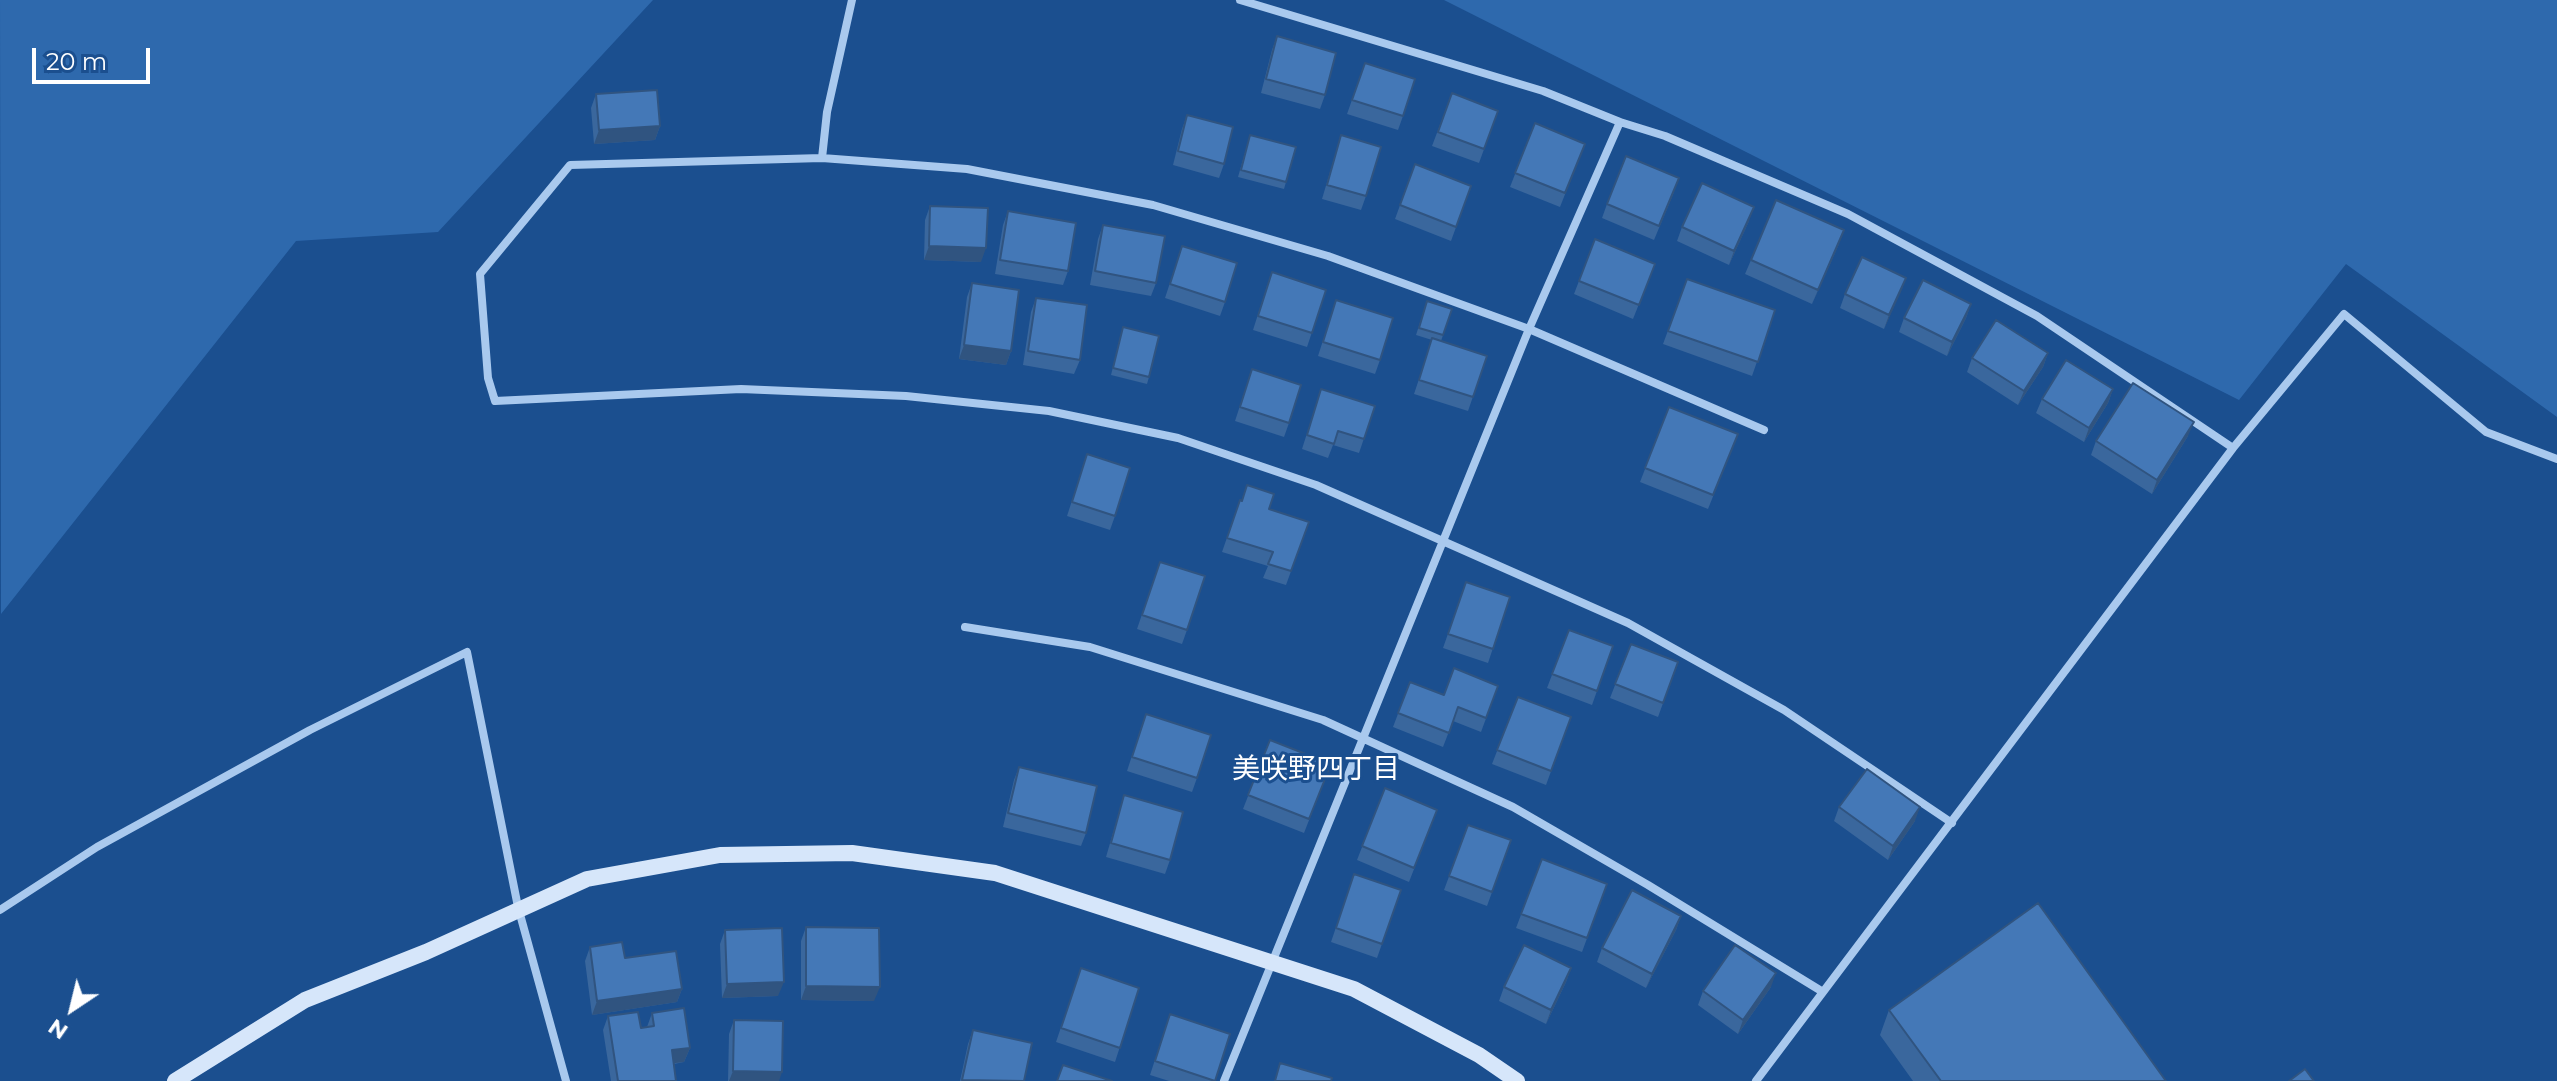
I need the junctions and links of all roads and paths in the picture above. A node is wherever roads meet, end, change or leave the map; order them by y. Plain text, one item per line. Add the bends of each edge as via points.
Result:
1 (852, 0) edge
2 (1240, 0) edge
3 (1620, 122) junction
4 (822, 158) junction
5 (1529, 329) junction
6 (1764, 430) dead end
7 (2233, 448) junction
8 (2557, 459) edge
9 (1445, 539) junction
10 (965, 627) dead end
11 (1363, 739) junction
12 (1952, 823) junction
13 (518, 907) junction
14 (0, 910) edge
15 (1271, 962) junction
16 (1823, 992) junction
17 (175, 1081) edge
18 (566, 1081) edge
19 (1224, 1081) edge
20 (1517, 1081) edge
21 (1756, 1081) edge

1 - 4 street
2 - 3 street via 1543,91
3 - 5 street
3 - 7 street via 1848,214 2037,316
4 - 5 street via 967,169 1153,205 1328,256
4 - 9 street via 570,165 480,274 488,378 495,401 741,389 906,396 1049,411 1178,438 1316,485
5 - 6 street
5 - 9 street
7 - 8 street via 2344,314 2486,432
7 - 12 street
9 - 11 street
9 - 12 street via 1628,623 1784,710
10 - 11 street via 1090,647 1323,720
11 - 15 street
11 - 16 street via 1513,807
12 - 16 street
13 - 14 street via 467,652 150,817
13 - 15 street via 587,879 720,855 852,853 995,873
13 - 17 street via 426,952 305,1000
13 - 18 street
15 - 19 street
15 - 20 street via 1354,989
16 - 21 street

